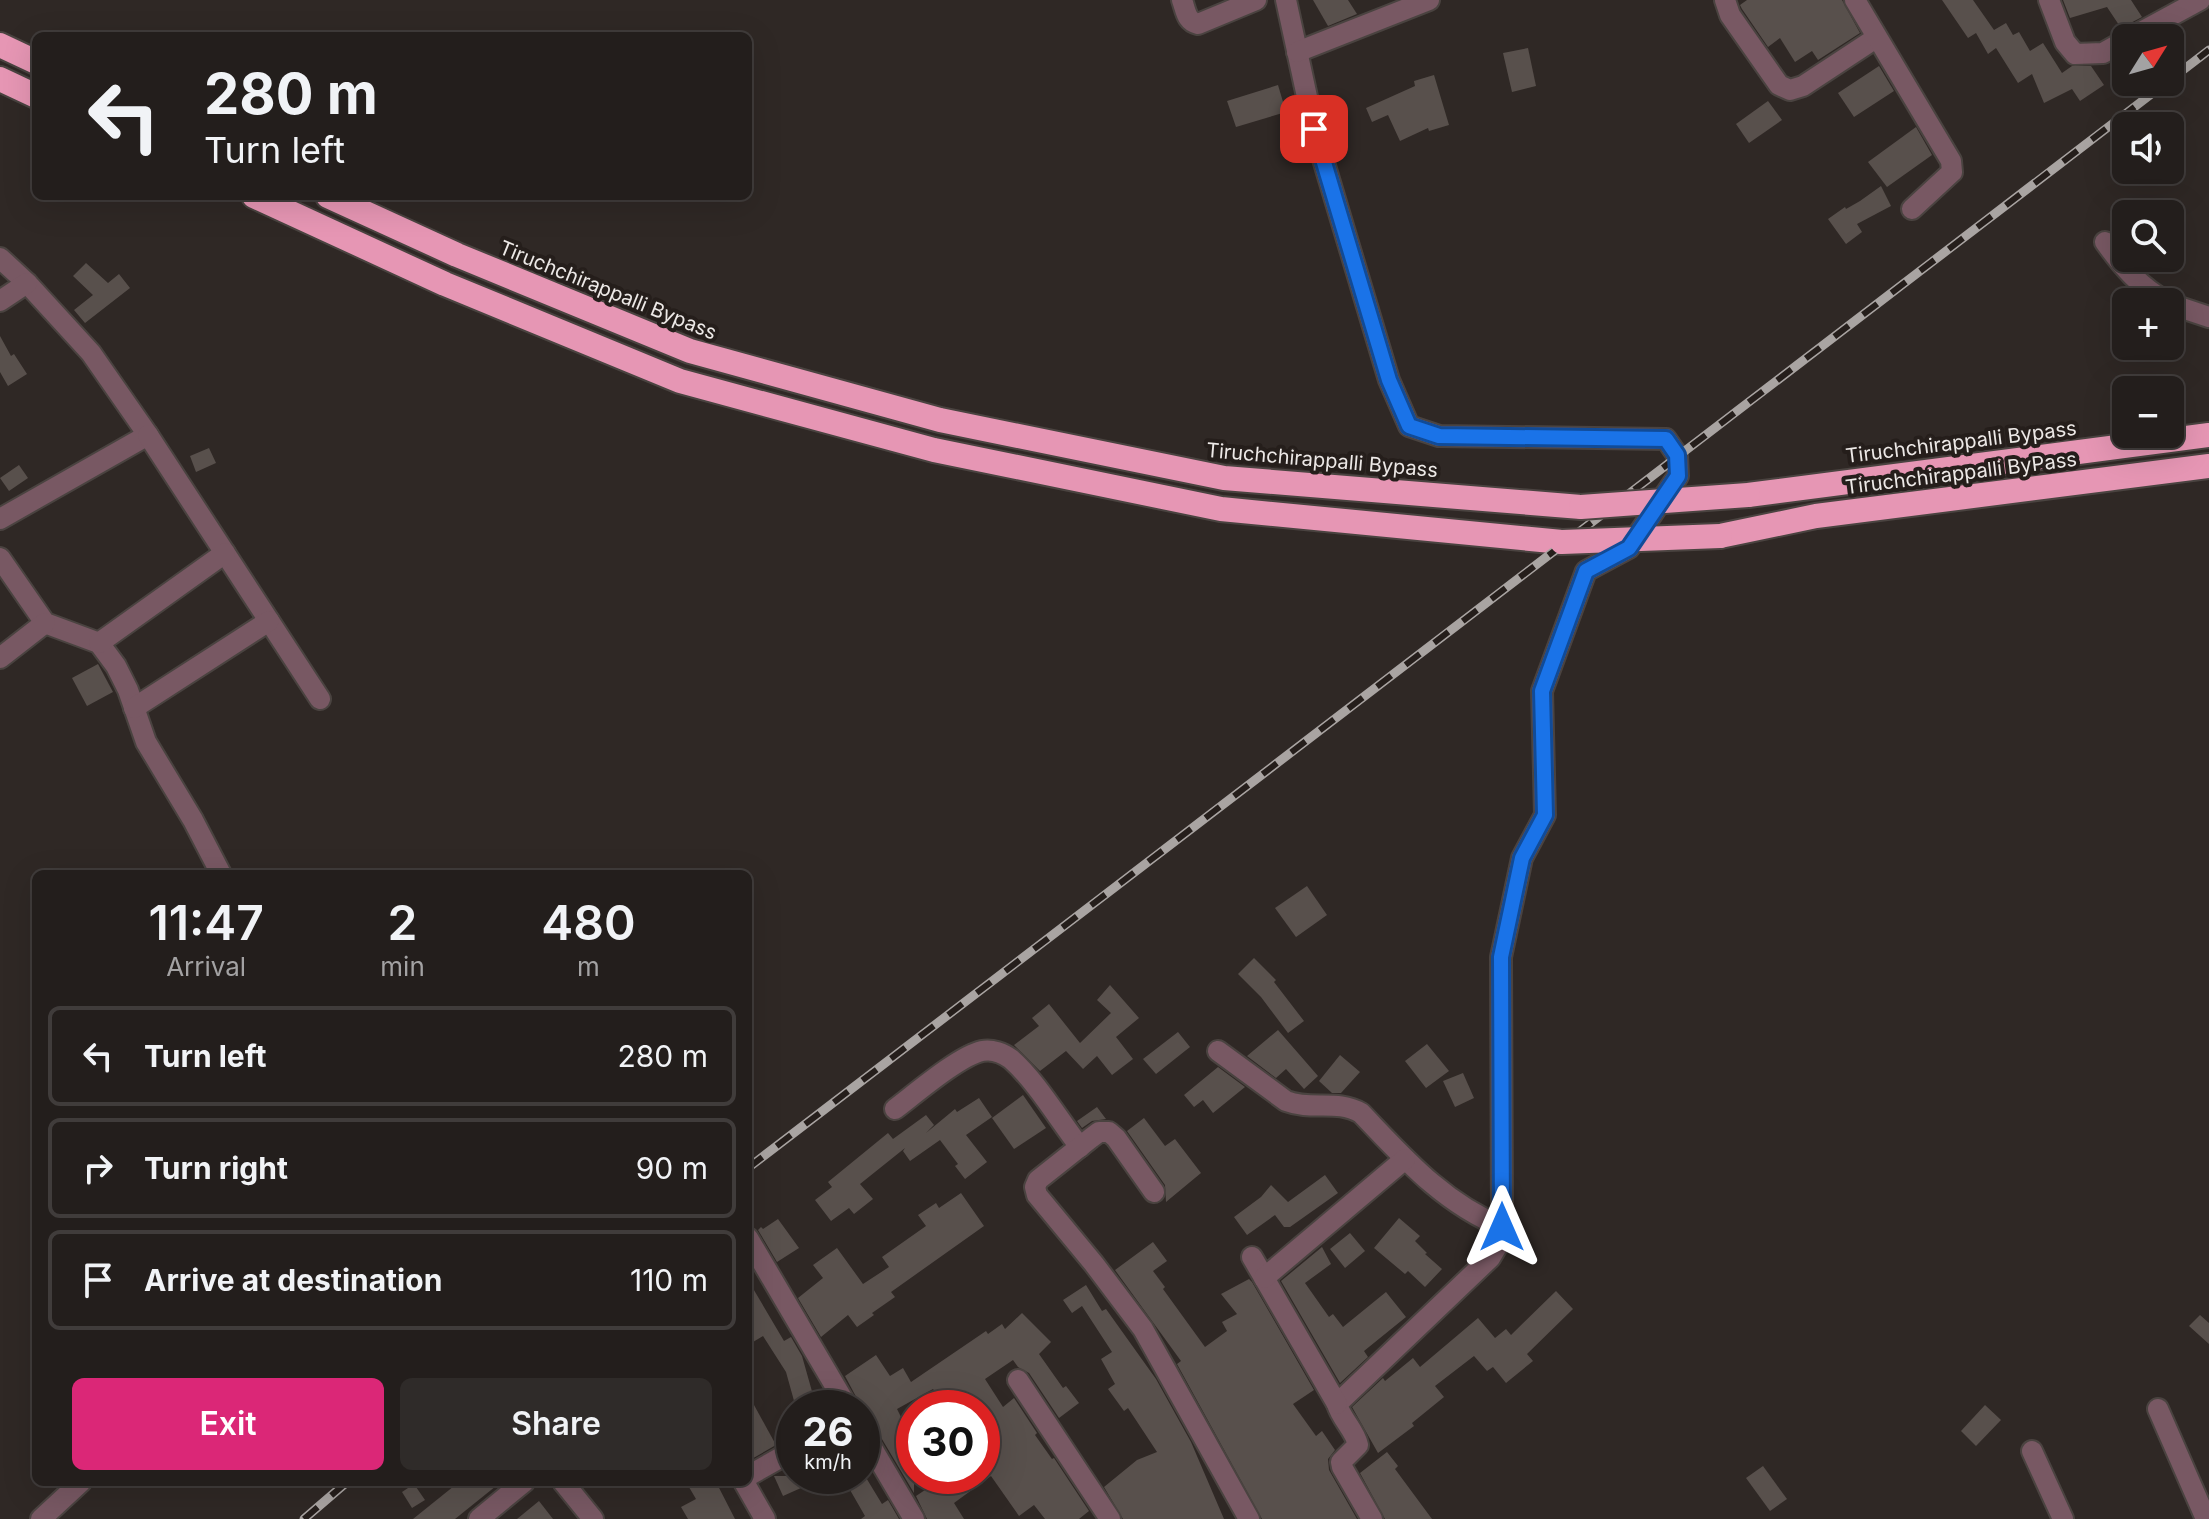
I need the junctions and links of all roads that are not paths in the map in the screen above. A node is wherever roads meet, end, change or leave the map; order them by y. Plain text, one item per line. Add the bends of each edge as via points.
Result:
1 (1182, 0) edge
2 (1256, 0) edge
3 (1286, 0) edge
4 (1429, 0) edge
5 (1725, 0) edge
6 (1855, 0) edge
7 (2049, 0) edge
8 (2200, 0) edge
9 (2156, 24) edge
10 (1876, 38) junction
11 (0, 45) edge
12 (2112, 48) edge
13 (1297, 52) junction
14 (32, 60) edge
15 (0, 79) edge
16 (32, 94) edge
17 (263, 200) edge
18 (337, 200) edge
19 (1912, 209) dead end
20 (2105, 242) dead end
21 (0, 258) edge
22 (27, 283) junction
23 (2143, 288) edge
24 (0, 301) edge
25 (2184, 308) edge
26 (2209, 317) edge
27 (148, 435) junction
28 (2209, 435) edge
29 (2209, 466) edge
30 (0, 519) edge
31 (225, 553) junction
32 (0, 558) edge
33 (269, 621) junction
34 (45, 623) junction
35 (99, 643) junction
36 (0, 658) edge
37 (320, 699) dead end
38 (134, 708) junction
39 (219, 870) edge
40 (1218, 1051) dead end
41 (895, 1109) dead end
42 (1080, 1147) junction
43 (1405, 1159) junction
44 (1154, 1192) dead end
45 (1502, 1227) junction
46 (752, 1245) edge
47 (1252, 1257) dead end
48 (1264, 1278) junction
49 (1018, 1380) dead end
50 (837, 1390) edge
51 (1337, 1404) junction
52 (2158, 1409) dead end
53 (2032, 1451) dead end
54 (776, 1460) edge
55 (880, 1461) edge
56 (752, 1474) edge
57 (77, 1486) edge
58 (519, 1486) edge
59 (566, 1486) edge
60 (746, 1486) edge
61 (41, 1519) edge
62 (479, 1519) edge
63 (593, 1519) edge
64 (765, 1519) edge
65 (914, 1519) edge
66 (1110, 1519) edge
67 (1249, 1519) edge
68 (1372, 1519) edge
69 (2063, 1519) edge
70 (2206, 1519) edge

1 - 2 street via 1187,17 1198,24
3 - 13 street
4 - 13 street
5 - 10 street via 1779,85 1790,90
6 - 10 street
7 - 12 street via 2075,54
8 - 9 street
10 - 19 street via 1951,161 1952,172 1945,181
11 - 14 highway
13 - 45 street via 1362,294 1409,426 1439,436 1666,439 1677,455 1678,476 1629,548 1586,571 1542,691 1545,815 1522,858 1501,957
15 - 16 highway
17 - 29 highway, Tiruchchirappalli ByPass, bridge via 445,284 680,381 934,450 1221,509 1562,542 1720,536 1816,516
18 - 28 highway, Tiruchchirappalli Bypass, bridge via 690,351 940,420 1224,478 1581,507 1748,495
20 - 23 street
21 - 22 street
22 - 24 street
22 - 27 street via 91,353
25 - 26 street
27 - 30 street
27 - 31 street
31 - 33 street
31 - 35 street
32 - 34 street
33 - 37 street
33 - 38 street
34 - 35 street
34 - 36 street
35 - 38 street via 116,666
38 - 39 street via 151,751
40 - 43 street via 1286,1101 1314,1108 1349,1106
41 - 42 street via 963,1059 997,1051 1026,1076
42 - 44 street via 1099,1132 1109,1132
42 - 67 street via 1038,1180 1037,1195 1143,1329
43 - 45 street via 1452,1202
43 - 48 street
45 - 51 street via 1490,1258
46 - 50 street
47 - 48 street
48 - 51 street
49 - 66 street
51 - 68 street via 1358,1445 1344,1457 1342,1467
52 - 70 street
53 - 69 street
54 - 56 street
55 - 65 street
57 - 61 street
58 - 62 street
59 - 63 street
60 - 64 street

